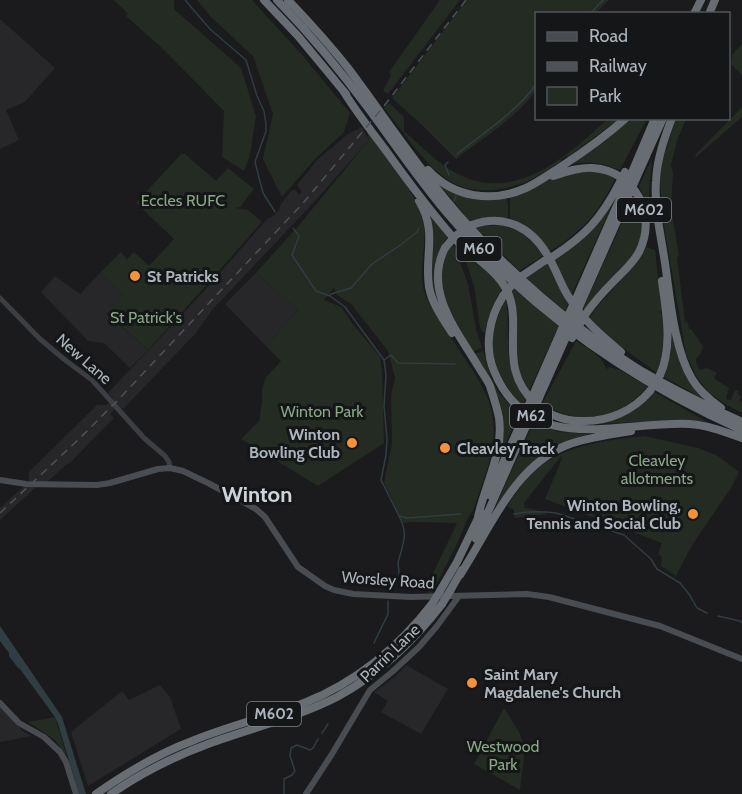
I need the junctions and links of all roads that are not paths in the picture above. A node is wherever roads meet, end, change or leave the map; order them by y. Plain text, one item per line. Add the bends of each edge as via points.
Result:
1 (264, 0) edge
2 (277, 0) edge
3 (288, 0) edge
4 (344, 92) junction
5 (624, 120) edge
6 (652, 120) edge
7 (662, 120) edge
8 (669, 120) edge
9 (669, 120) edge
10 (403, 144) junction
11 (403, 174) junction
12 (630, 177) junction
13 (541, 179) junction
14 (625, 187) junction
15 (457, 225) junction
16 (0, 298) edge
17 (580, 308) junction
18 (665, 384) junction
19 (491, 391) junction
20 (526, 420) junction
21 (742, 421) edge
22 (666, 425) junction
23 (742, 430) edge
24 (742, 438) edge
25 (170, 468) junction
26 (0, 480) edge
27 (478, 517) junction
28 (460, 575) junction
29 (454, 594) junction
30 (742, 659) edge
31 (0, 703) edge
32 (76, 794) edge
33 (96, 794) edge
34 (111, 794) edge
35 (306, 794) edge

1 - 4 highway, M60
2 - 15 highway, M60 via 341,72
3 - 10 highway, M60 via 347,67
4 - 11 highway, M60
4 - 15 highway, M60 via 427,196
5 - 13 highway
6 - 12 highway, M602
7 - 12 highway, M602
8 - 11 highway, M60, bridge via 657,150 651,186 667,332 666,357 660,375 639,402 596,421 558,418 534,403 522,388 514,367 512,309 506,289 452,235
9 - 21 highway, M60 via 656,175 656,196 678,340 692,379 704,395
10 - 13 highway, M60 via 435,177 472,196 508,194
10 - 18 highway, M60 via 459,215 520,278 607,348
11 - 19 highway, M60 via 422,204 428,223 432,299
12 - 14 highway, M602, bridge
12 - 14 highway, M62, bridge
13 - 17 highway, M602 via 578,168 606,170 632,185 642,205 646,221 639,253 599,297
14 - 17 highway, M602
14 - 22 highway, M62, bridge via 577,239 510,287 496,308 491,325 490,357 512,400 547,424 574,430
15 - 23 highway, M60 via 522,290 597,350 643,380
16 - 25 street, New Lane via 40,339 92,380 165,456
17 - 20 highway, M602, bridge
18 - 19 highway, M60, bridge via 612,344 582,315 532,235 501,221 487,221 458,233 445,248 437,282 450,318
18 - 21 highway, M60
19 - 27 highway, M602 via 499,437
20 - 27 highway, M602
20 - 28 highway, M602
22 - 24 highway via 697,425
22 - 28 highway, M602 via 582,440 545,458 515,486
25 - 26 main road via 97,485
25 - 29 main road, Worsley Road via 187,472 256,509 298,567 325,586 353,594
27 - 33 highway, M602, bridge via 432,604 371,665 306,702 174,748
28 - 29 highway, M602
29 - 30 main road, Worsley Road via 549,597 660,626
29 - 34 highway, M602, bridge via 387,663 337,697 176,756
29 - 35 main road, Parrin Lane via 437,626 419,647 370,690
31 - 32 main road via 19,723 48,740 63,756

